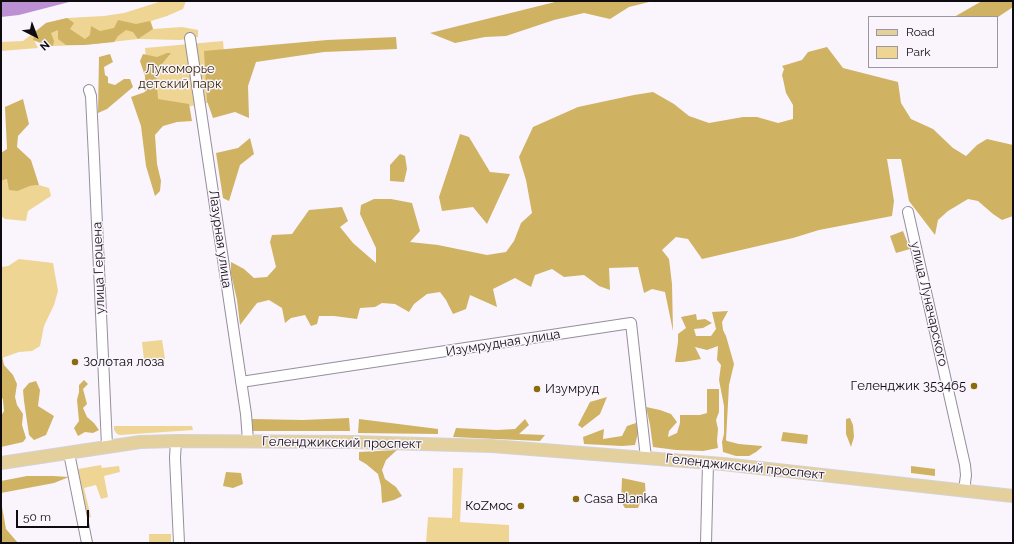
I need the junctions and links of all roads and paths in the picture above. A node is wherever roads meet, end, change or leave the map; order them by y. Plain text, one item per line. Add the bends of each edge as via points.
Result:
1 (190, 38) dead end
2 (89, 90) dead end
3 (908, 212) dead end
4 (241, 382) junction
5 (176, 441) junction
6 (248, 441) junction
7 (107, 446) junction
8 (69, 452) junction
9 (646, 458) junction
10 (1, 463) edge
11 (708, 463) junction
12 (964, 491) junction
13 (1013, 496) edge
14 (88, 543) edge
15 (179, 543) edge
16 (706, 543) edge

1 - 4 street, Лазурная улица
2 - 7 street, улица Герцена
3 - 12 street, улица Луначарского via 965,465
4 - 6 street, Лазурная улица
4 - 9 street, Изумрудная улица via 631,323
5 - 6 main road, Геленджикский проспект
5 - 7 main road, Геленджикский проспект
5 - 15 street
6 - 9 main road, Геленджикский проспект via 492,446
7 - 8 main road, Геленджикский проспект
8 - 10 main road, Геленджикский проспект
8 - 14 street
9 - 11 main road, Геленджикский проспект
11 - 12 main road, Геленджикский проспект
11 - 16 street
12 - 13 main road

